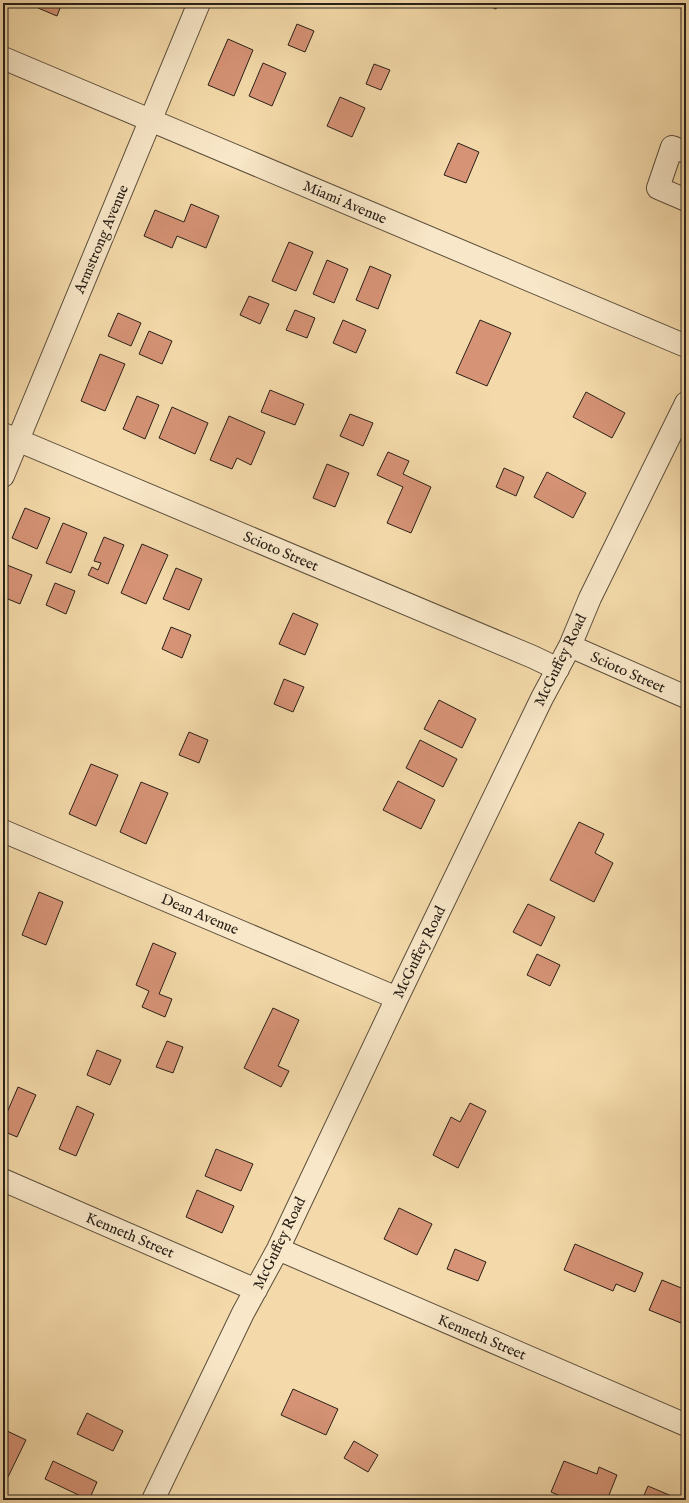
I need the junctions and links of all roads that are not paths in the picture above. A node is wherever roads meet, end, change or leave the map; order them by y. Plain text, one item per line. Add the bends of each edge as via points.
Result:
1 (199, 3) edge
2 (3, 58) edge
3 (151, 120) junction
4 (686, 152) edge
5 (686, 200) edge
6 (686, 346) edge
7 (686, 404) edge
8 (10, 437) edge
9 (3, 476) edge
10 (570, 646) junction
11 (558, 669) junction
12 (686, 697) edge
13 (3, 831) edge
14 (397, 998) junction
15 (3, 1180) edge
16 (278, 1249) junction
17 (256, 1290) junction
18 (686, 1425) edge
19 (153, 1500) edge

1 - 3 street, Armstrong Avenue
2 - 3 street, Miami Avenue
3 - 6 street, Miami Avenue
3 - 8 street, Armstrong Avenue
4 - 5 street via 672,147 658,188
7 - 10 street, McGuffey Road via 590,598
8 - 9 street, Armstrong Avenue
8 - 11 street, Scioto Street
10 - 11 street, McGuffey Road
10 - 12 street, Scioto Street
11 - 14 street, McGuffey Road
13 - 14 street, Dean Avenue
14 - 16 street, McGuffey Road
15 - 17 street, Kenneth Street
16 - 17 street, McGuffey Road
16 - 18 street, Kenneth Street
17 - 19 street, McGuffey Road

